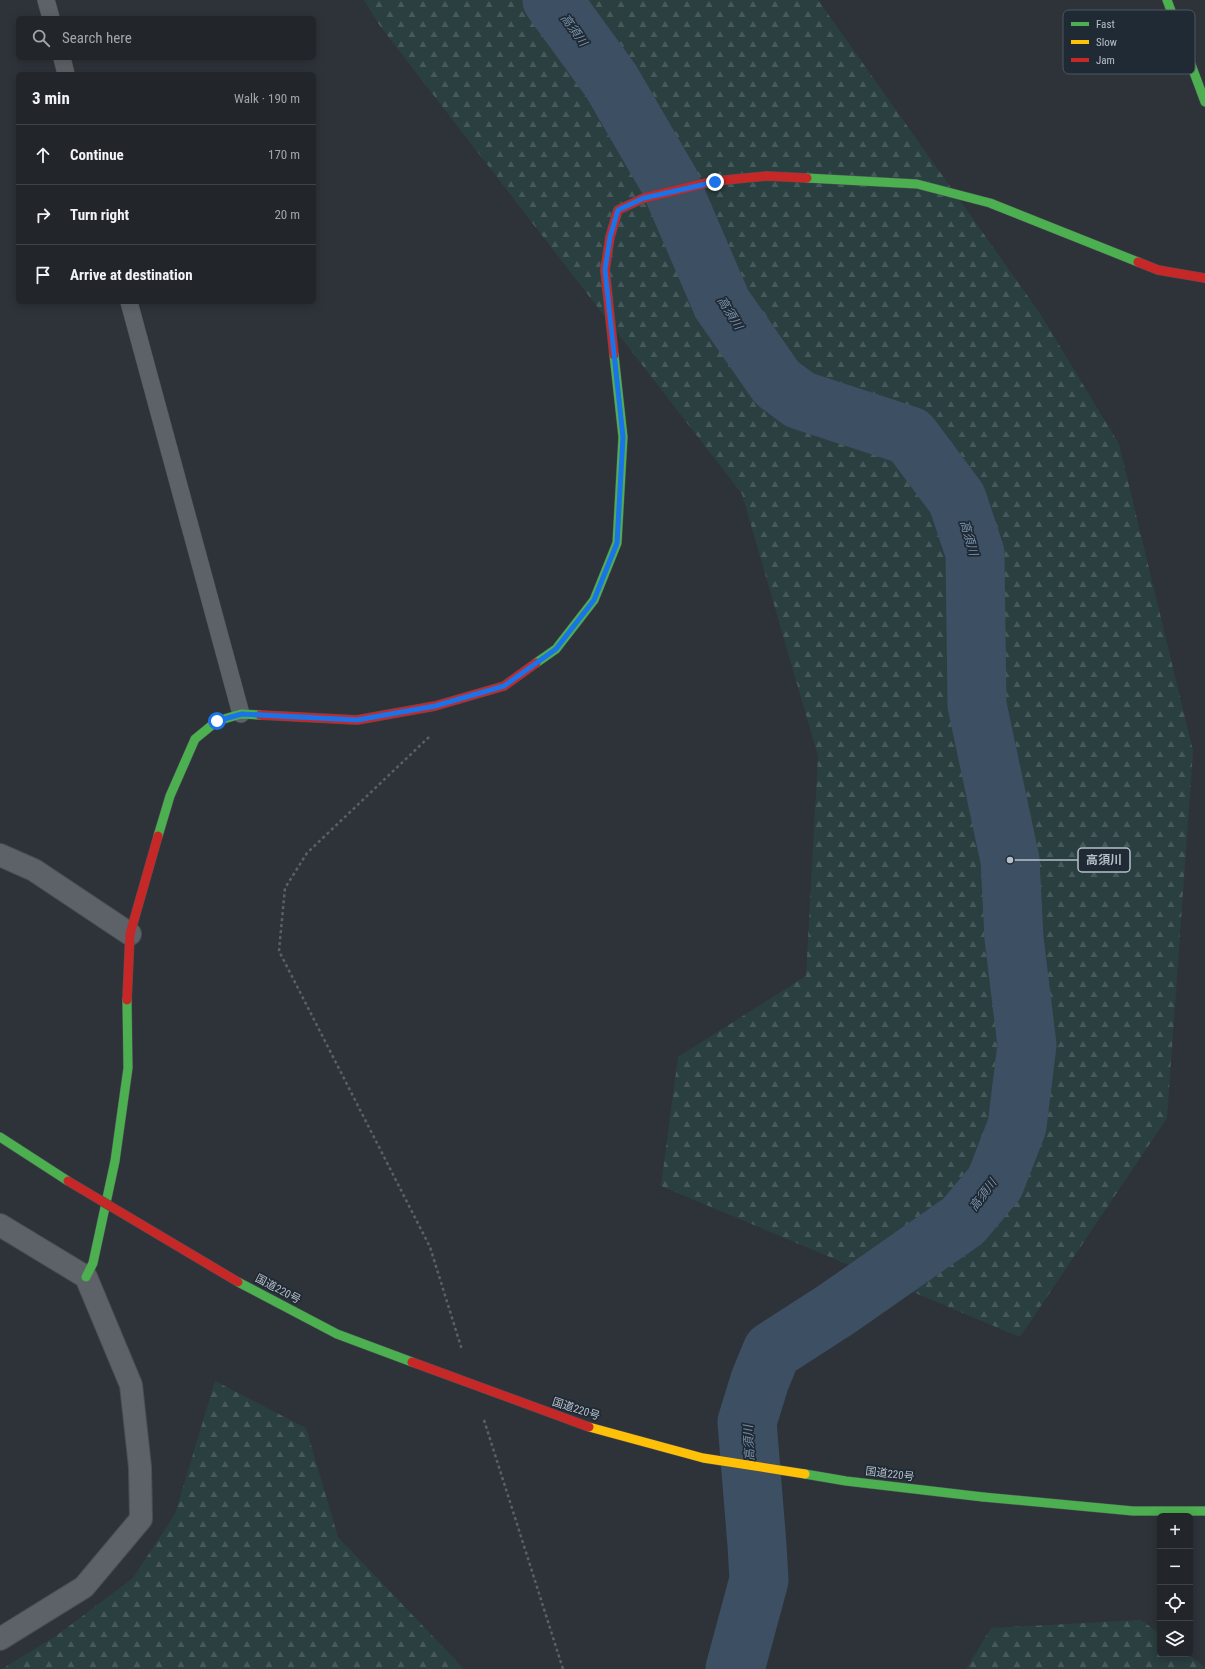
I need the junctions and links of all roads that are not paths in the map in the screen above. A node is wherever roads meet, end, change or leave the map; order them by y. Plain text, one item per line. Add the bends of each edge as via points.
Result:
1 (46, 0) edge
2 (1167, 0) edge
3 (1171, 10) edge
4 (50, 16) edge
5 (62, 60) edge
6 (66, 72) edge
7 (1195, 74) edge
8 (1205, 102) edge
9 (1205, 278) edge
10 (130, 304) edge
11 (242, 714) junction
12 (0, 855) edge
13 (130, 934) junction
14 (0, 1137) edge
15 (0, 1225) edge
16 (86, 1277) junction
17 (1205, 1511) edge
18 (0, 1639) edge

1 - 4 lane
2 - 3 main road
5 - 6 lane
7 - 8 main road
9 - 11 main road via 1158,270 990,203 917,184 767,176 715,182 644,198 618,210 610,237 605,270 623,437 617,543 594,600 556,649 504,686 435,706 357,720
10 - 11 lane
11 - 13 main road via 217,721 195,739 170,796
12 - 13 street via 34,870
13 - 16 main road via 126,988 127,1076 115,1161 93,1263
14 - 17 main road, 国道220号, bridge via 68,1181 238,1282 337,1334 582,1425 703,1458 846,1481 983,1498 1133,1511
15 - 16 street
16 - 18 street via 131,1385 140,1467 141,1519 84,1587

